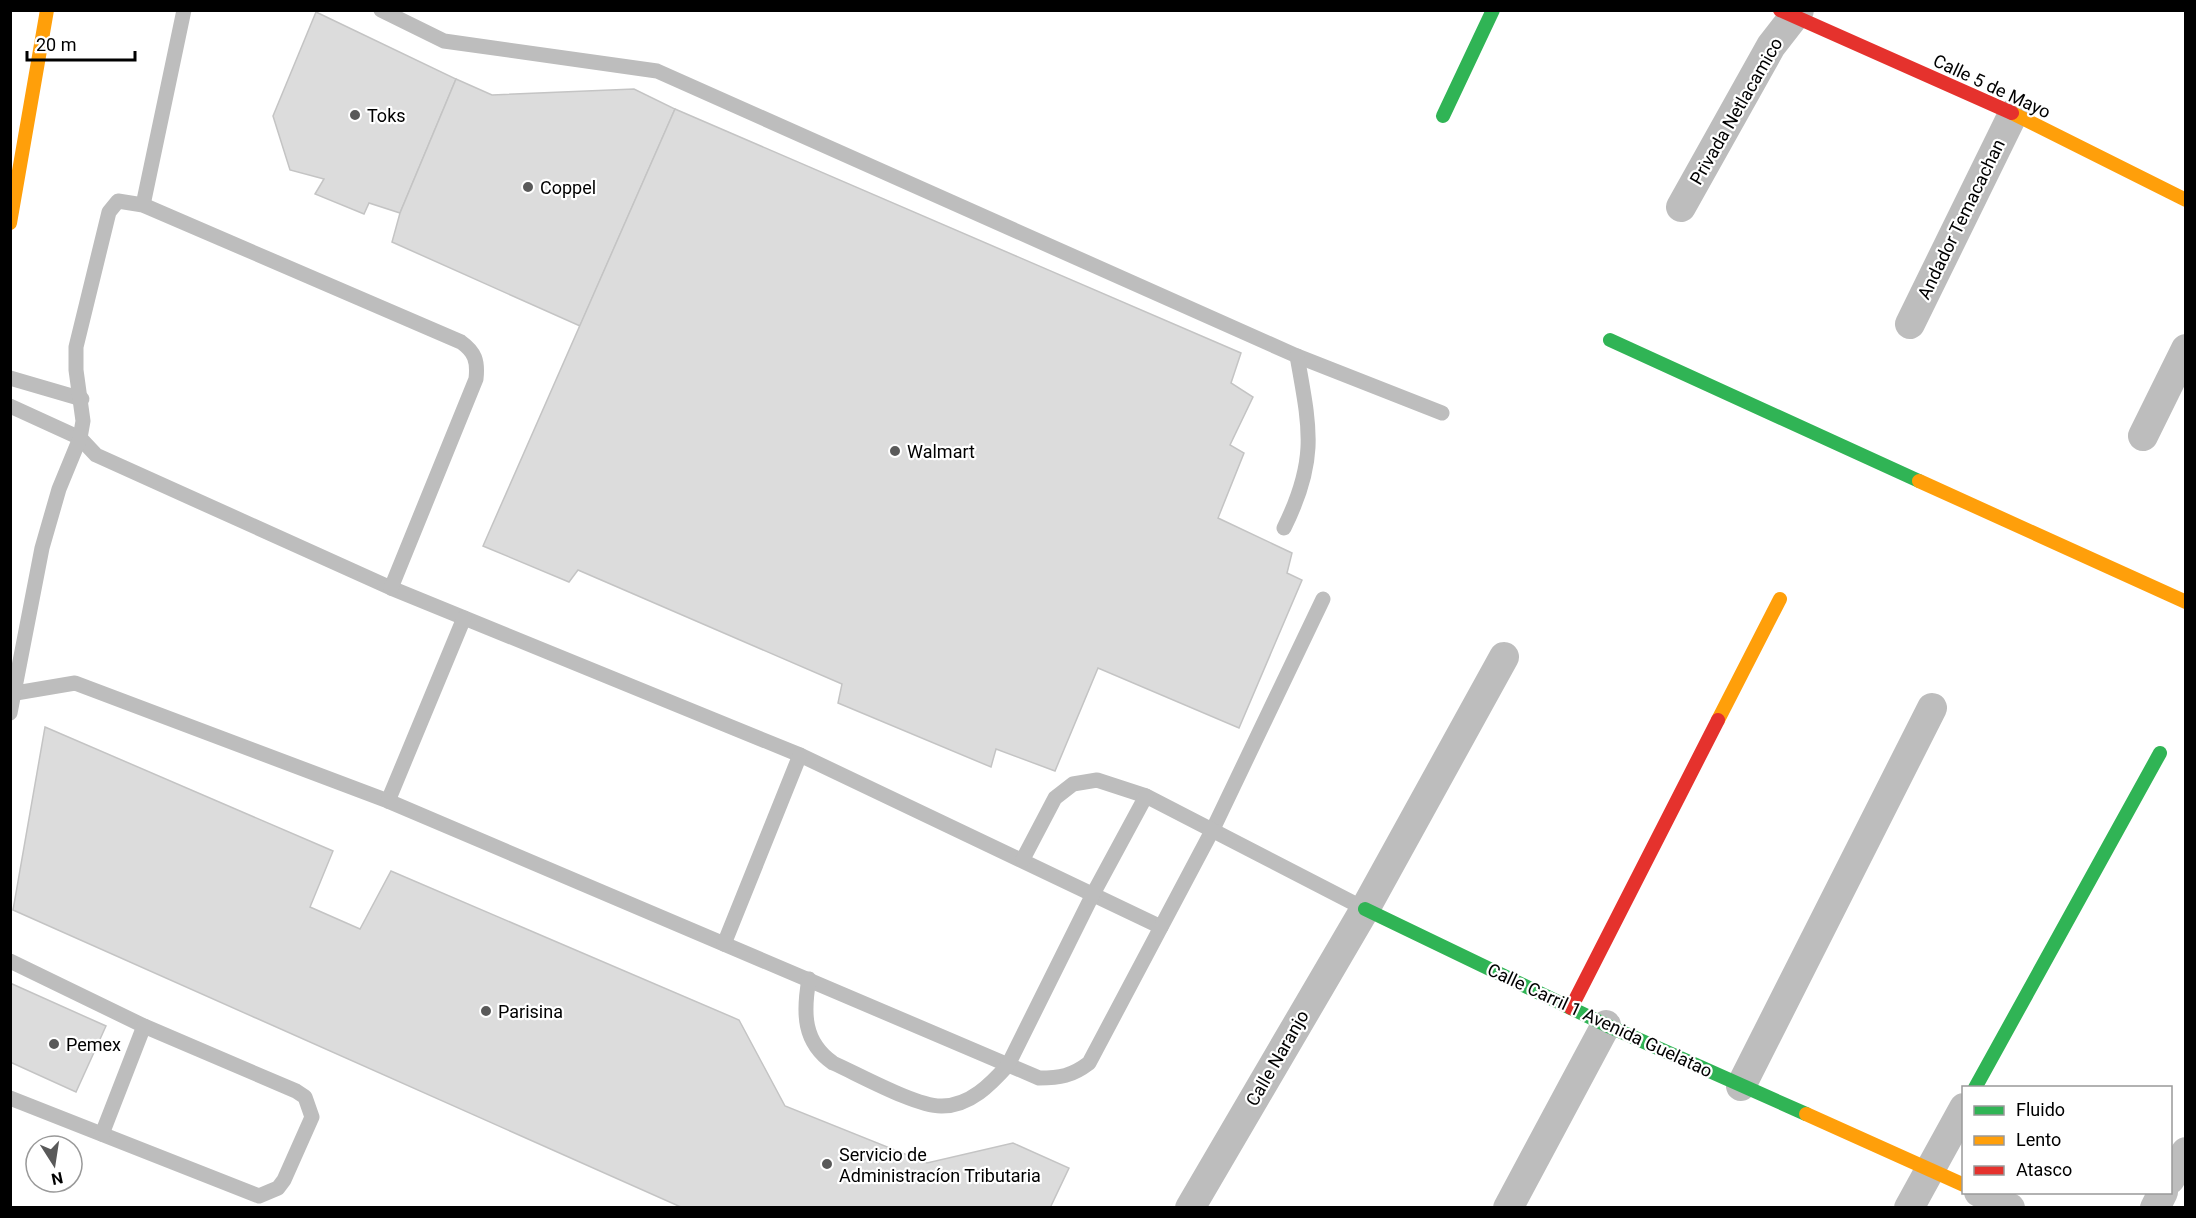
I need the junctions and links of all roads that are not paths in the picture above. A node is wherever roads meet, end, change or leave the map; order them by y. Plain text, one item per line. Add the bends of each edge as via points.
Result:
1 (47, 10) edge
2 (184, 10) edge
3 (381, 10) edge
4 (1493, 10) edge
5 (1791, 12) edge
6 (2013, 114) junction
7 (1443, 116) dead end
8 (2186, 200) edge
9 (143, 205) junction
10 (1681, 207) dead end
11 (10, 223) edge
12 (1910, 324) dead end
13 (1610, 340) dead end
14 (2186, 349) edge
15 (1297, 356) junction
16 (10, 378) edge
17 (82, 399) junction
18 (10, 406) edge
19 (1442, 413) dead end
20 (2143, 435) dead end
21 (80, 438) junction
22 (1284, 528) dead end
23 (391, 588) junction
24 (1323, 599) dead end
25 (1780, 599) dead end
26 (2186, 602) edge
27 (465, 618) junction
28 (1504, 657) dead end
29 (12, 693) edge
30 (1932, 708) dead end
31 (10, 713) edge
32 (2160, 753) dead end
33 (800, 755) junction
34 (1146, 796) junction
35 (388, 801) junction
36 (1213, 829) junction
37 (1023, 859) junction
38 (1094, 894) junction
39 (1365, 909) junction
40 (1161, 927) junction
41 (724, 944) junction
42 (10, 961) edge
43 (809, 979) junction
44 (1571, 1008) junction
45 (1606, 1024) junction
46 (144, 1026) junction
47 (1008, 1065) junction
48 (1741, 1086) junction
49 (1976, 1086) edge
50 (10, 1098) edge
51 (1962, 1112) edge
52 (102, 1134) junction
53 (2186, 1152) edge
54 (1930, 1169) junction
55 (2172, 1176) edge
56 (1962, 1184) edge
57 (1983, 1194) edge
58 (2162, 1194) edge
59 (1190, 1208) edge
60 (1508, 1208) edge
61 (1909, 1208) edge
62 (2010, 1208) edge
63 (2155, 1208) edge

1 - 11 main road
2 - 9 lane
3 - 15 lane via 444,41 657,71
4 - 7 main road
5 - 6 main road, Calle 5 de Mayo
5 - 10 street, Privada Netlacamico
6 - 8 main road, Calle 5 de Mayo
6 - 12 street, Andador Temacachan
9 - 17 lane via 118,201 109,212 76,347
9 - 23 lane via 470,348 476,358 476,379
13 - 26 main road
14 - 20 street
15 - 19 lane
15 - 22 lane via 1309,420 1309,454 1300,495
16 - 17 lane
17 - 21 lane
18 - 21 lane
21 - 23 lane via 96,455
21 - 29 lane via 59,489 42,549
23 - 27 lane
24 - 36 lane
25 - 44 main road
27 - 33 lane
27 - 35 lane
28 - 39 street, Calle Naranjo
29 - 31 lane
29 - 35 lane via 75,683
30 - 48 street
32 - 49 main road
33 - 37 lane
33 - 41 lane
34 - 36 lane, Calle Carril 1 Avenida Guelatao
34 - 37 lane, Calle Carril 1 Avenida Guelatao via 1096,780 1073,784 1055,798
34 - 38 lane
35 - 41 lane
36 - 39 lane, Calle Carril 1 Avenida Guelatao
36 - 40 lane
37 - 38 lane
38 - 40 lane
38 - 47 lane
39 - 44 main road, Calle Carril 1 Avenida Guelatao
39 - 59 street, Calle Naranjo
40 - 47 lane via 1089,1063 1060,1078 1039,1078
41 - 43 lane
42 - 46 lane
43 - 47 lane
43 - 47 lane via 804,1005 806,1027 821,1055 898,1092 942,1107 956,1104 974,1097
44 - 45 main road, Calle Carril 1 Avenida Guelatao
45 - 48 main road, Calle Carril 1 Avenida Guelatao
45 - 60 street
46 - 52 lane
46 - 52 lane via 296,1091 310,1106 310,1127 278,1188 260,1196
48 - 54 main road, Calle Carril 1 Avenida Guelatao
50 - 52 lane
51 - 54 street
53 - 55 street
54 - 56 main road, Calle Carril 1 Avenida Guelatao
54 - 61 street
57 - 62 street
58 - 63 street

